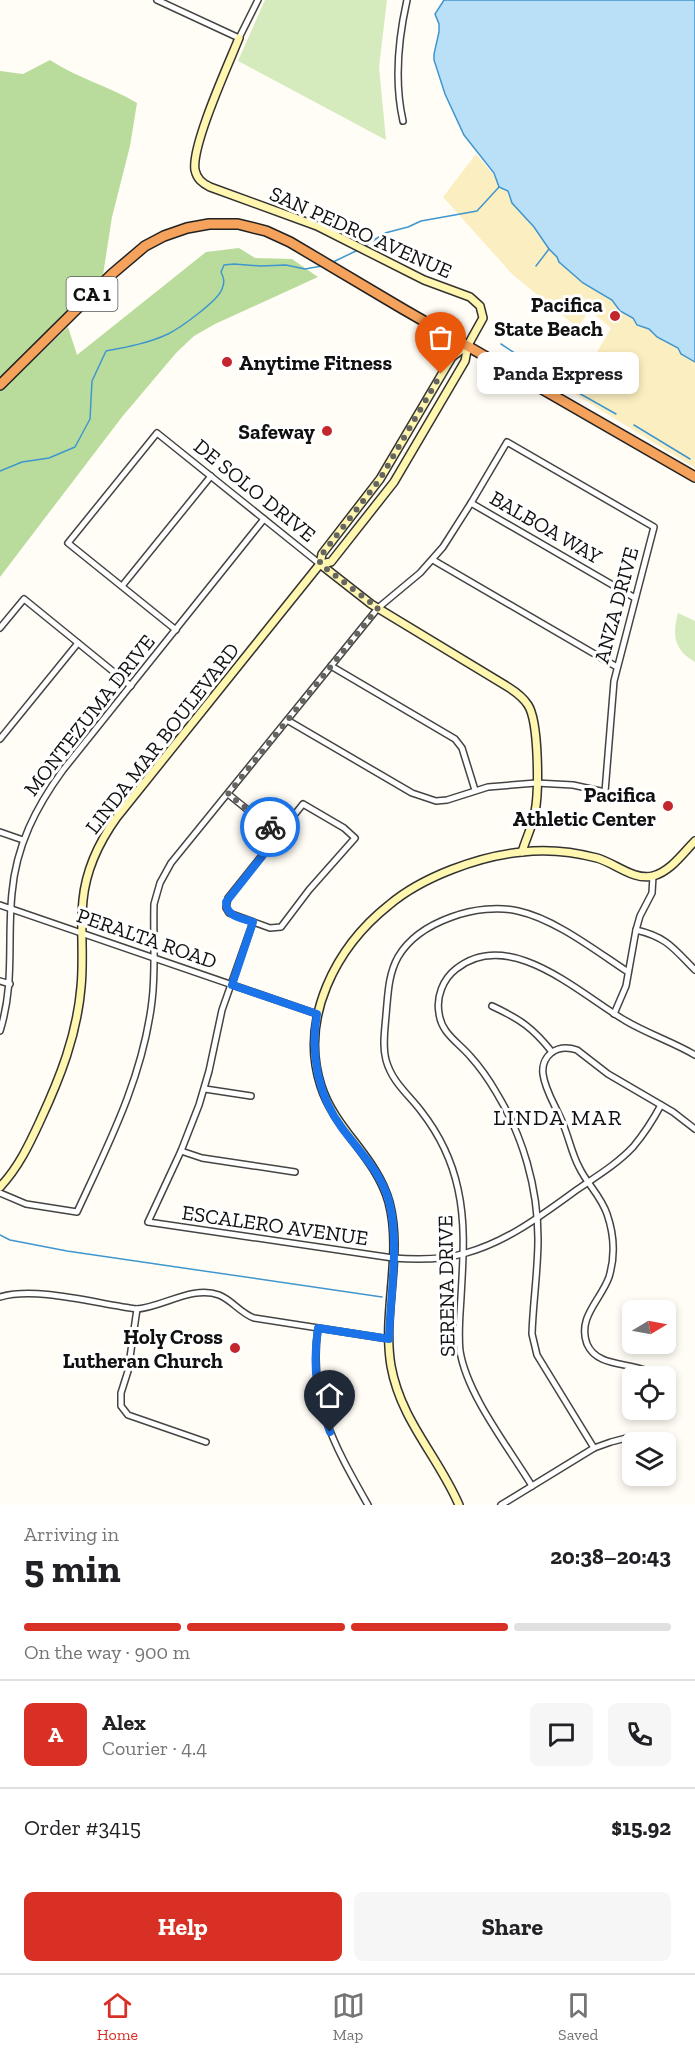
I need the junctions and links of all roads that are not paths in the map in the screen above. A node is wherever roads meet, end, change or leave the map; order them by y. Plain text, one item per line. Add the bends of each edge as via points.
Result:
1 (157, 0) edge
2 (258, 0) edge
3 (407, 0) edge
4 (240, 38) junction
5 (403, 121) dead end
6 (468, 345) junction
7 (0, 385) edge
8 (211, 476) junction
9 (695, 477) edge
10 (471, 503) junction
11 (264, 519) junction
12 (433, 560) junction
13 (320, 564) junction
14 (122, 586) junction
15 (635, 598) junction
16 (378, 608) junction
17 (0, 628) edge
18 (176, 630) junction
19 (78, 643) junction
20 (331, 666) junction
21 (617, 667) junction
22 (131, 686) junction
23 (287, 720) junction
24 (0, 739) edge
25 (536, 783) junction
26 (475, 790) junction
27 (228, 794) junction
28 (0, 832) edge
29 (279, 835) junction
30 (23, 840) junction
31 (695, 841) edge
32 (522, 852) junction
33 (653, 876) junction
34 (0, 905) edge
35 (11, 909) junction
36 (253, 922) junction
37 (636, 930) junction
38 (83, 934) junction
39 (155, 959) junction
40 (695, 970) edge
41 (628, 972) junction
42 (0, 981) edge
43 (10, 984) junction
44 (232, 985) junction
45 (492, 1006) dead end
46 (317, 1014) junction
47 (614, 1014) junction
48 (0, 1031) edge
49 (552, 1052) junction
50 (695, 1055) edge
51 (205, 1089) junction
52 (251, 1096) dead end
53 (661, 1105) junction
54 (695, 1129) edge
55 (181, 1150) junction
56 (295, 1172) dead end
57 (588, 1182) junction
58 (0, 1187) edge
59 (0, 1193) edge
60 (537, 1218) junction
61 (464, 1254) junction
62 (393, 1258) junction
63 (0, 1298) edge
64 (137, 1309) junction
65 (318, 1328) junction
66 (389, 1339) junction
67 (627, 1366) edge
68 (622, 1439) edge
69 (206, 1442) dead end
70 (594, 1448) junction
71 (532, 1486) junction
72 (368, 1505) edge
73 (459, 1505) edge
74 (501, 1505) edge

1 - 4 street
2 - 4 street, SAN PEDRO AVENUE
3 - 5 street via 398,55
4 - 6 street, SAN PEDRO AVENUE via 200,141 195,168 198,178 210,187 309,223 430,283 465,295 482,312 482,321
6 - 7 highway, CA 1 via 272,233 234,224 193,226 160,237 129,259
6 - 9 highway, CA 1
6 - 13 street, LINDA MAR BOULEVARD via 452,357 388,466 322,554
6 - 13 street, LINDA MAR BOULEVARD via 465,361 394,482 331,562
8 - 11 street, DE SOLO DRIVE
8 - 14 street
8 - 14 street, DE SOLO DRIVE via 157,433 83,524 68,543
10 - 12 street
10 - 15 street, BALBOA WAY
10 - 15 street, ANZA DRIVE via 507,442 654,527
11 - 13 street, DE SOLO DRIVE
11 - 18 street, MONTEZUMA DRIVE
12 - 16 street
12 - 21 street
13 - 16 street, DE SOLO DRIVE
13 - 38 street, LINDA MAR BOULEVARD via 109,828 87,876
14 - 18 street, DE SOLO DRIVE
15 - 21 street, ANZA DRIVE
16 - 20 street
16 - 25 street, DE SOLO DRIVE via 521,696 534,720
17 - 19 street via 24,599
18 - 22 street, MONTEZUMA DRIVE
19 - 22 street
19 - 24 street
20 - 23 street
20 - 26 street via 454,739 462,748
21 - 25 street, ANZA DRIVE via 611,698 605,792
22 - 30 street, MONTEZUMA DRIVE via 50,788
23 - 26 street via 425,799 447,800
23 - 27 street
25 - 26 street
25 - 32 street, DE SOLO DRIVE via 536,812
27 - 29 street
27 - 39 street via 179,853 160,883 154,904
28 - 30 street
29 - 36 street via 226,902 229,913
29 - 36 street via 303,804 355,838 281,927
30 - 35 street, MONTEZUMA DRIVE
31 - 33 street via 670,867
32 - 33 street via 584,855 637,875
32 - 46 street via 462,866 390,903 341,960
33 - 37 street via 652,893
34 - 35 street, PERALTA ROAD
35 - 38 street, PERALTA ROAD
35 - 43 street, MONTEZUMA DRIVE
36 - 44 street, ESCALERO AVENUE
37 - 40 street via 665,940
37 - 41 street
38 - 39 street, PERALTA ROAD
38 - 58 street, LINDA MAR BOULEVARD via 79,1004 65,1063 25,1153
39 - 44 street, PERALTA ROAD
39 - 59 street via 150,1016 136,1077 77,1212 26,1204
41 - 47 street
41 - 61 street, SERENA DRIVE via 545,920 499,908 453,917 419,935 399,956 390,984 384,1035 386,1060 397,1084 434,1130 450,1162 461,1202
42 - 43 street
43 - 48 street, MONTEZUMA DRIVE
44 - 46 street, PERALTA ROAD
44 - 51 street, ESCALERO AVENUE via 222,1010
45 - 49 street via 523,1022
46 - 62 street via 314,1049 320,1085 335,1118 369,1160 384,1187 392,1215
47 - 50 street
47 - 60 street via 543,969 507,956 464,963 442,987 440,1020 480,1068 505,1107 527,1162
49 - 53 street via 577,1050 608,1074
49 - 57 street via 543,1068 545,1080 576,1162
51 - 52 street
51 - 55 street, ESCALERO AVENUE
53 - 54 street
53 - 57 street, ESCALERO AVENUE via 635,1145
55 - 56 street via 202,1158
55 - 62 street, ESCALERO AVENUE via 148,1222
57 - 60 street, ESCALERO AVENUE
57 - 67 street via 607,1213 613,1249 606,1284 586,1318 587,1343 603,1360
60 - 61 street, ESCALERO AVENUE via 509,1236
60 - 70 street via 534,1347
61 - 62 street, ESCALERO AVENUE
61 - 71 street, SERENA DRIVE via 459,1326 463,1364 478,1400
62 - 66 street
63 - 64 street via 31,1293
64 - 65 street via 205,1292 224,1298 254,1318
64 - 69 street via 121,1406 128,1415
65 - 66 street
65 - 72 street via 315,1370 321,1406 336,1446
66 - 73 street via 402,1405
68 - 70 street
70 - 71 street
71 - 74 street

